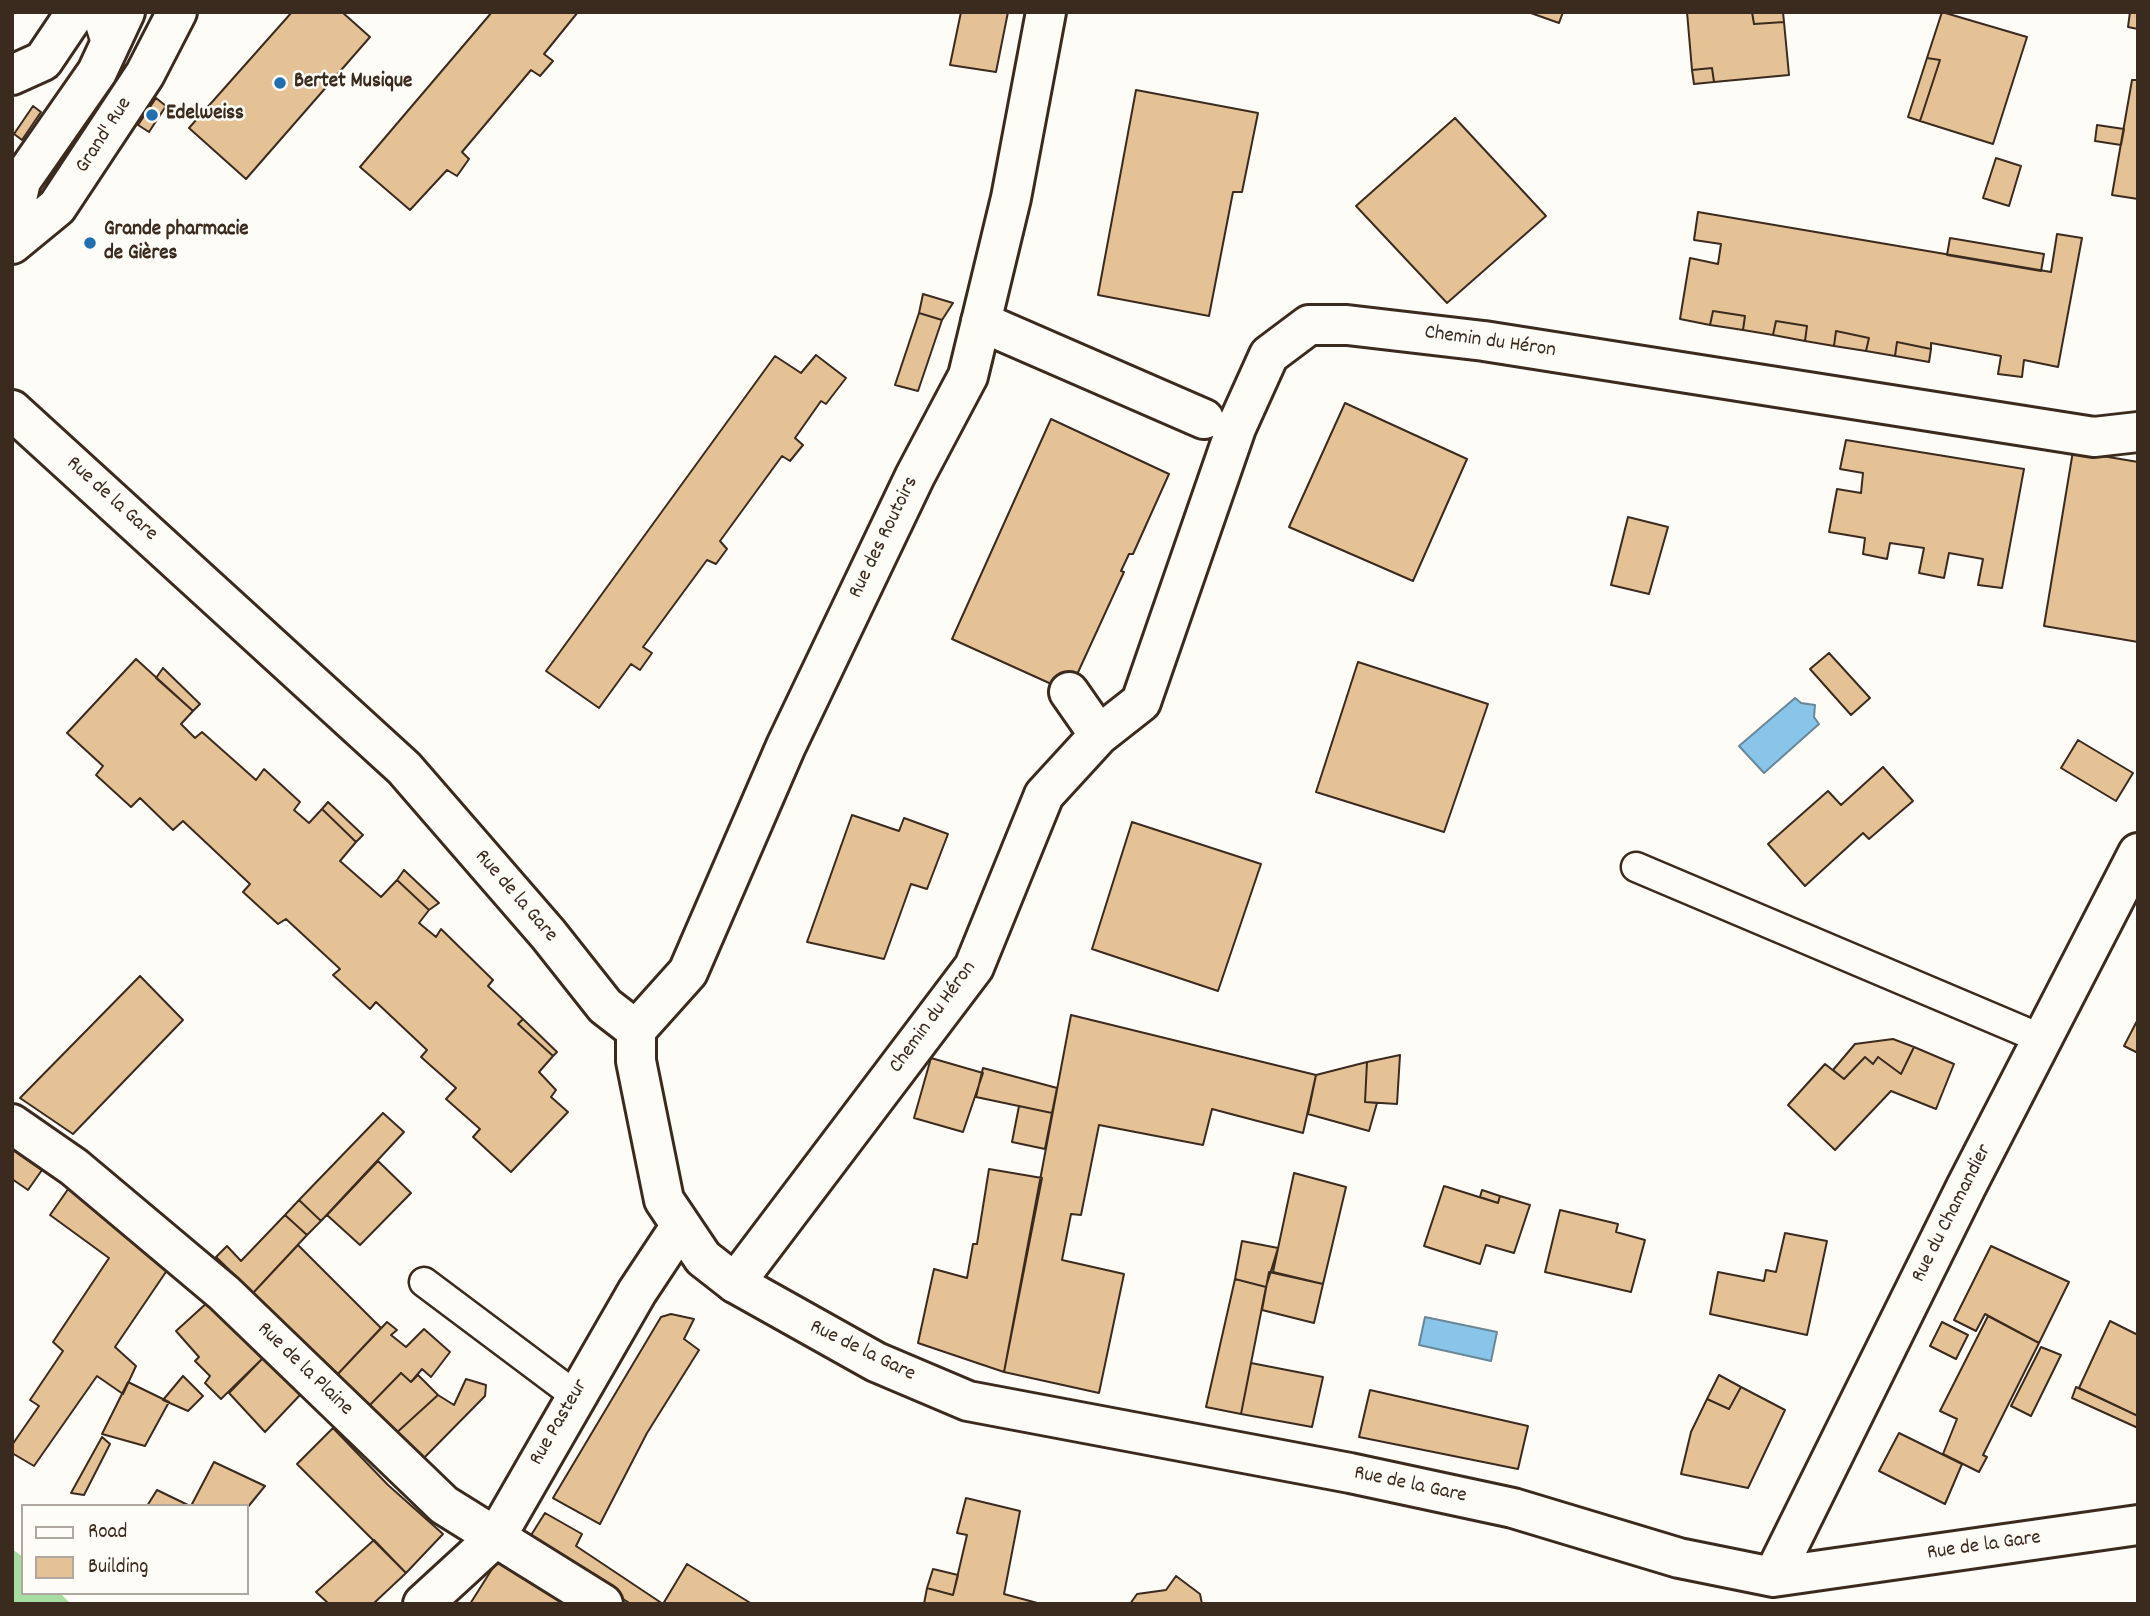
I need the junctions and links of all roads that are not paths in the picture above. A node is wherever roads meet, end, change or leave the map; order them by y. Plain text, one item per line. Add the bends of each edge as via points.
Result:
1 (76, 12) edge
2 (96, 12) edge
3 (125, 12) edge
4 (177, 12) edge
5 (1046, 12) edge
6 (108, 49) junction
7 (12, 75) edge
8 (12, 221) edge
9 (12, 244) edge
10 (981, 322) junction
11 (12, 410) edge
12 (1204, 419) dead end
13 (2138, 432) edge
14 (1069, 692) dead end
15 (1099, 735) junction
16 (2138, 853) edge
17 (1636, 867) dead end
18 (636, 1030) junction
19 (2042, 1039) junction
20 (12, 1124) edge
21 (680, 1227) junction
22 (424, 1282) dead end
23 (735, 1283) junction
24 (576, 1396) junction
25 (2138, 1525) edge
26 (496, 1537) junction
27 (1773, 1577) junction
28 (423, 1604) edge
29 (603, 1604) edge

1 - 7 street via 43,61
2 - 6 lane
3 - 6 street, Grand' Rue
4 - 9 street, Grand' Rue via 145,74 57,207
5 - 10 street, Rue des Routoirs via 1011,198
6 - 8 street, Grand' Rue via 97,72 20,181
10 - 12 street
10 - 18 street, Rue des Routoirs via 968,376 909,488 786,746 688,972
11 - 18 street, Rue de la Gare via 404,768 605,1006
13 - 15 street, Chemin du Héron via 2094,437 1484,341 1309,325 1269,355 1236,428 1141,702
14 - 15 street
15 - 23 street, Chemin du Héron via 1044,795 974,967
16 - 19 street, Rue du Chamandier
17 - 19 lane
18 - 21 street, Rue de la Gare via 636,1061 664,1200
19 - 27 street, Rue du Chamandier
20 - 26 street, Rue de la Plaine via 74,1167 224,1293 444,1505
21 - 23 street, Rue de la Gare via 704,1258
21 - 24 street, Rue Pasteur
22 - 24 lane
23 - 27 street, Rue de la Gare via 876,1362 968,1401 1513,1508 1679,1558
24 - 26 street, Rue Pasteur
25 - 27 street, Rue de la Gare
26 - 28 street, Rue Pasteur
26 - 29 street, Rue de la Plaine

